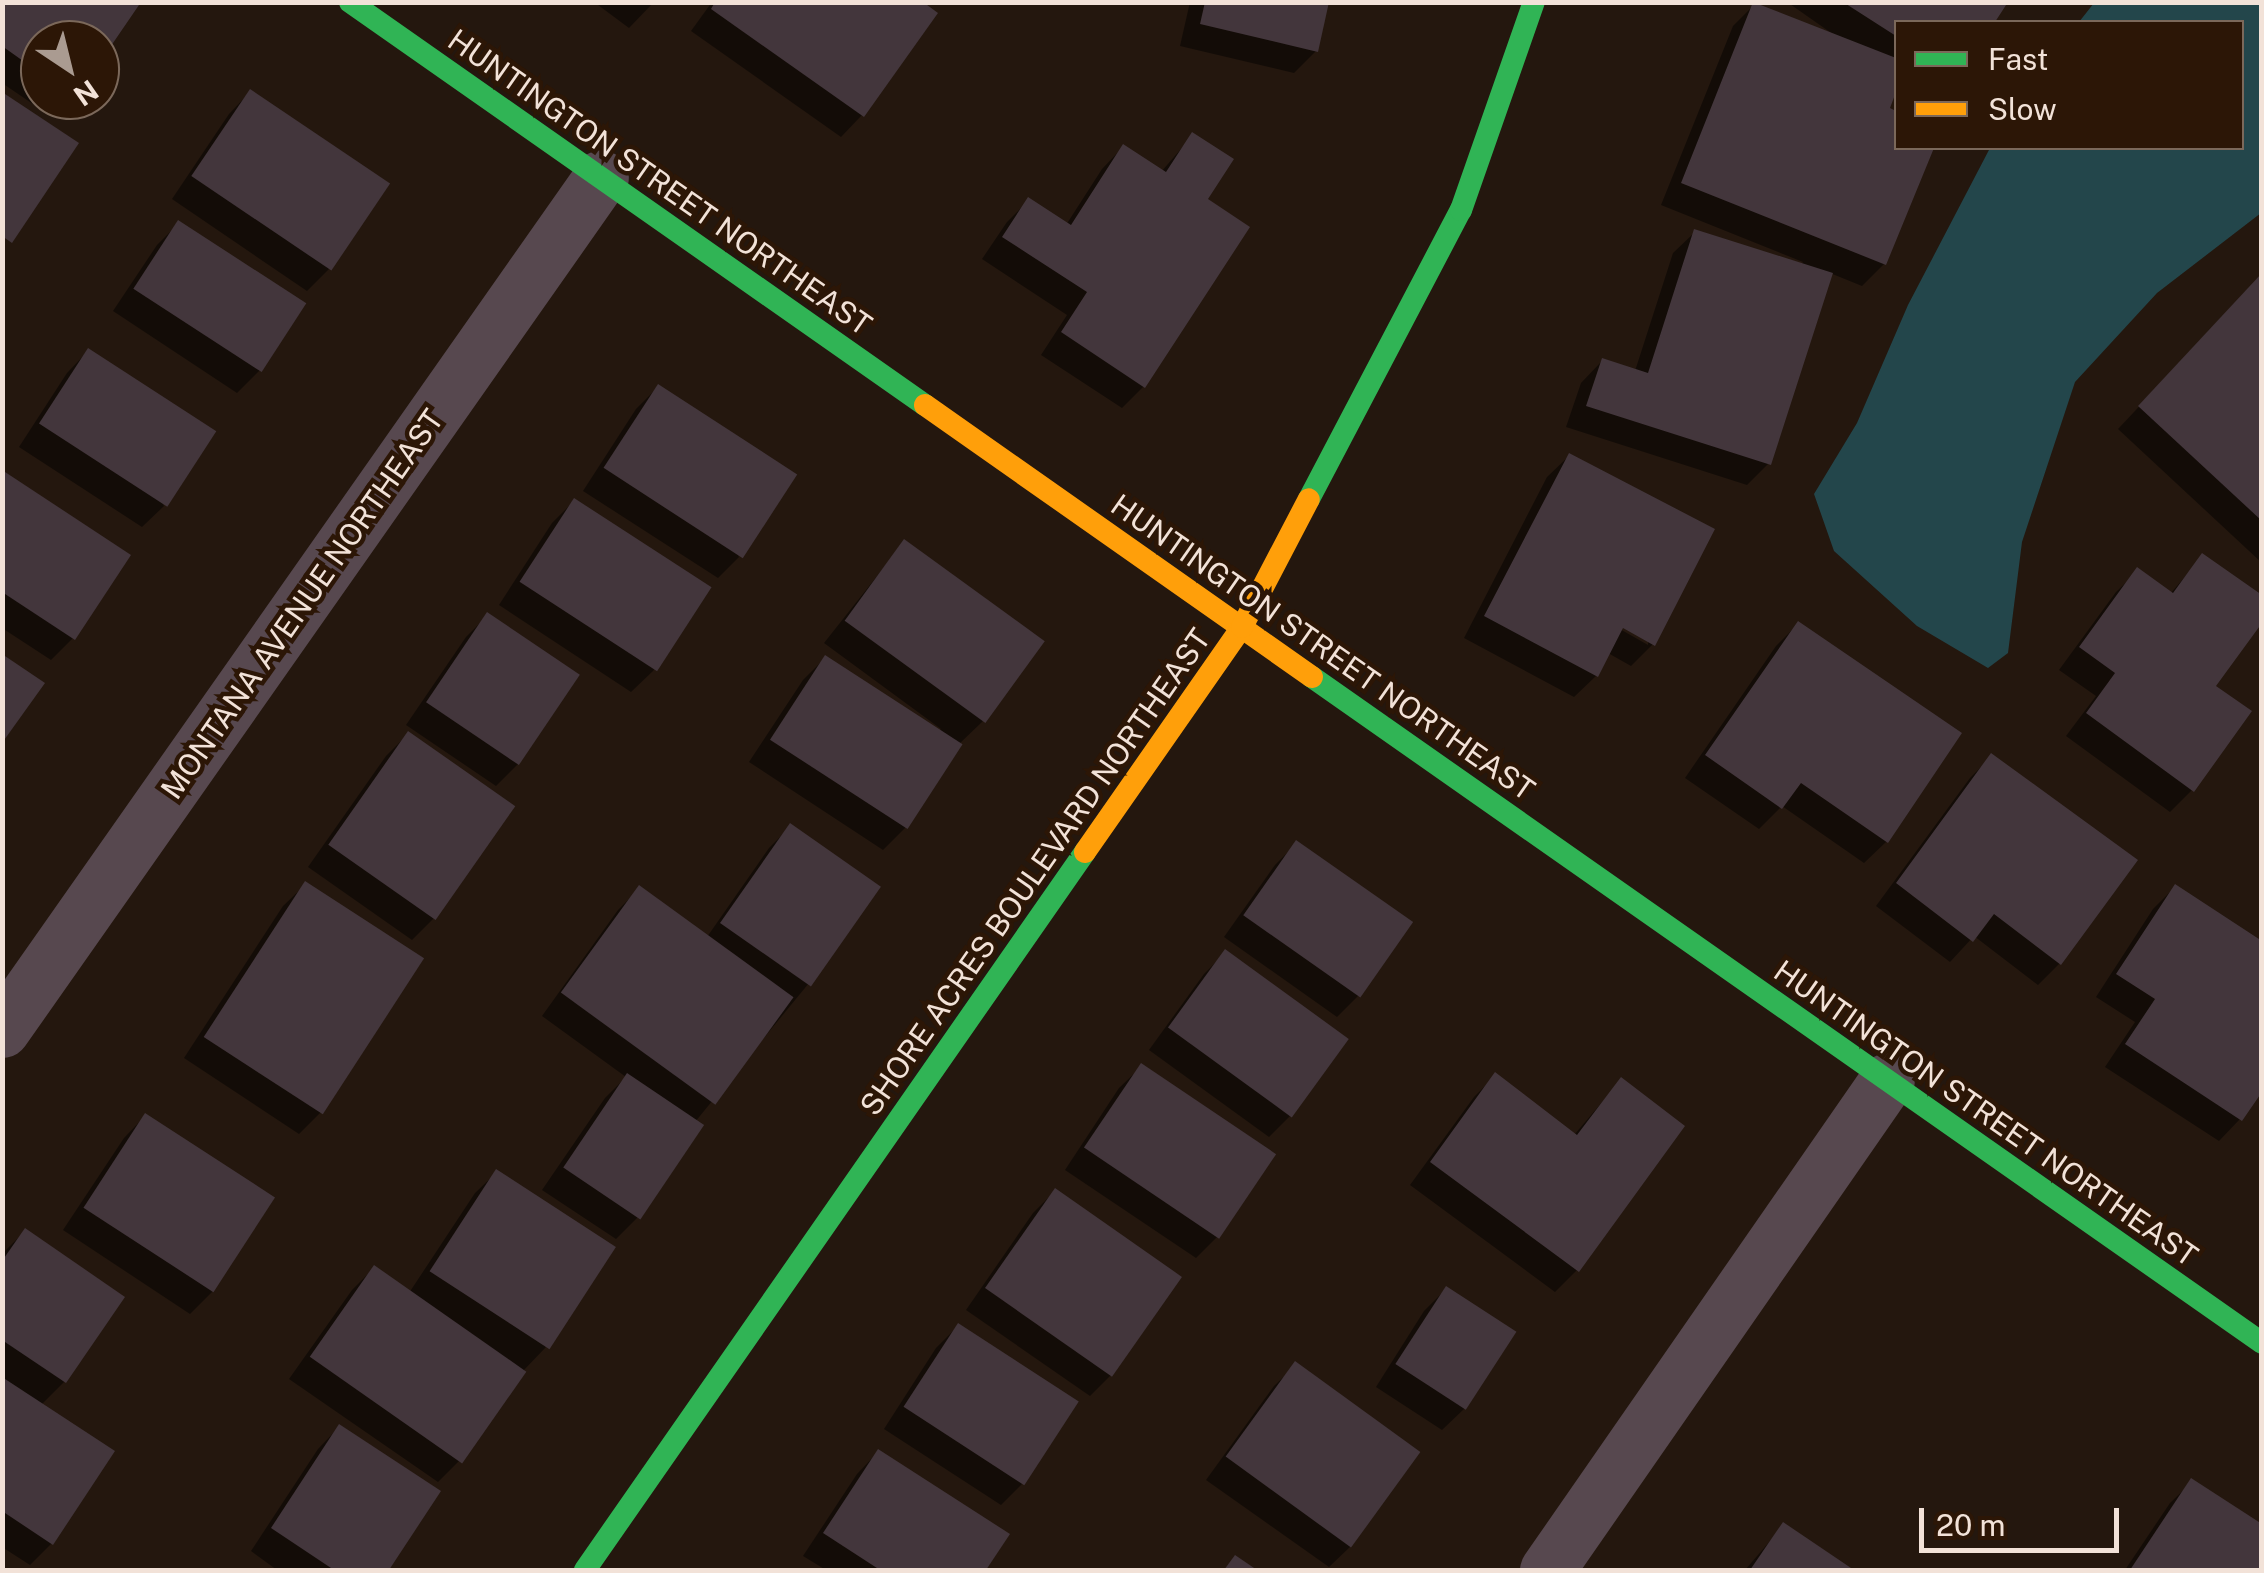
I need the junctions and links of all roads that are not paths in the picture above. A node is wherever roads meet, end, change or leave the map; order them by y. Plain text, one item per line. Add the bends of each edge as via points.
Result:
1 (350, 2) edge
2 (1534, 2) edge
3 (601, 177) junction
4 (1242, 628) junction
5 (2, 1030) edge
6 (1887, 1080) junction
7 (2262, 1343) edge
8 (585, 1570) edge
9 (1547, 1570) edge

1 - 3 street, HUNTINGTON STREET NORTHEAST
2 - 4 street, SHORE ACRES BOULEVARD NORTHEAST via 1461,210
3 - 4 street, HUNTINGTON STREET NORTHEAST
3 - 5 street, MONTANA AVENUE NORTHEAST
4 - 6 street, HUNTINGTON STREET NORTHEAST
4 - 8 street, SHORE ACRES BOULEVARD NORTHEAST
6 - 7 street, HUNTINGTON STREET NORTHEAST
6 - 9 street

